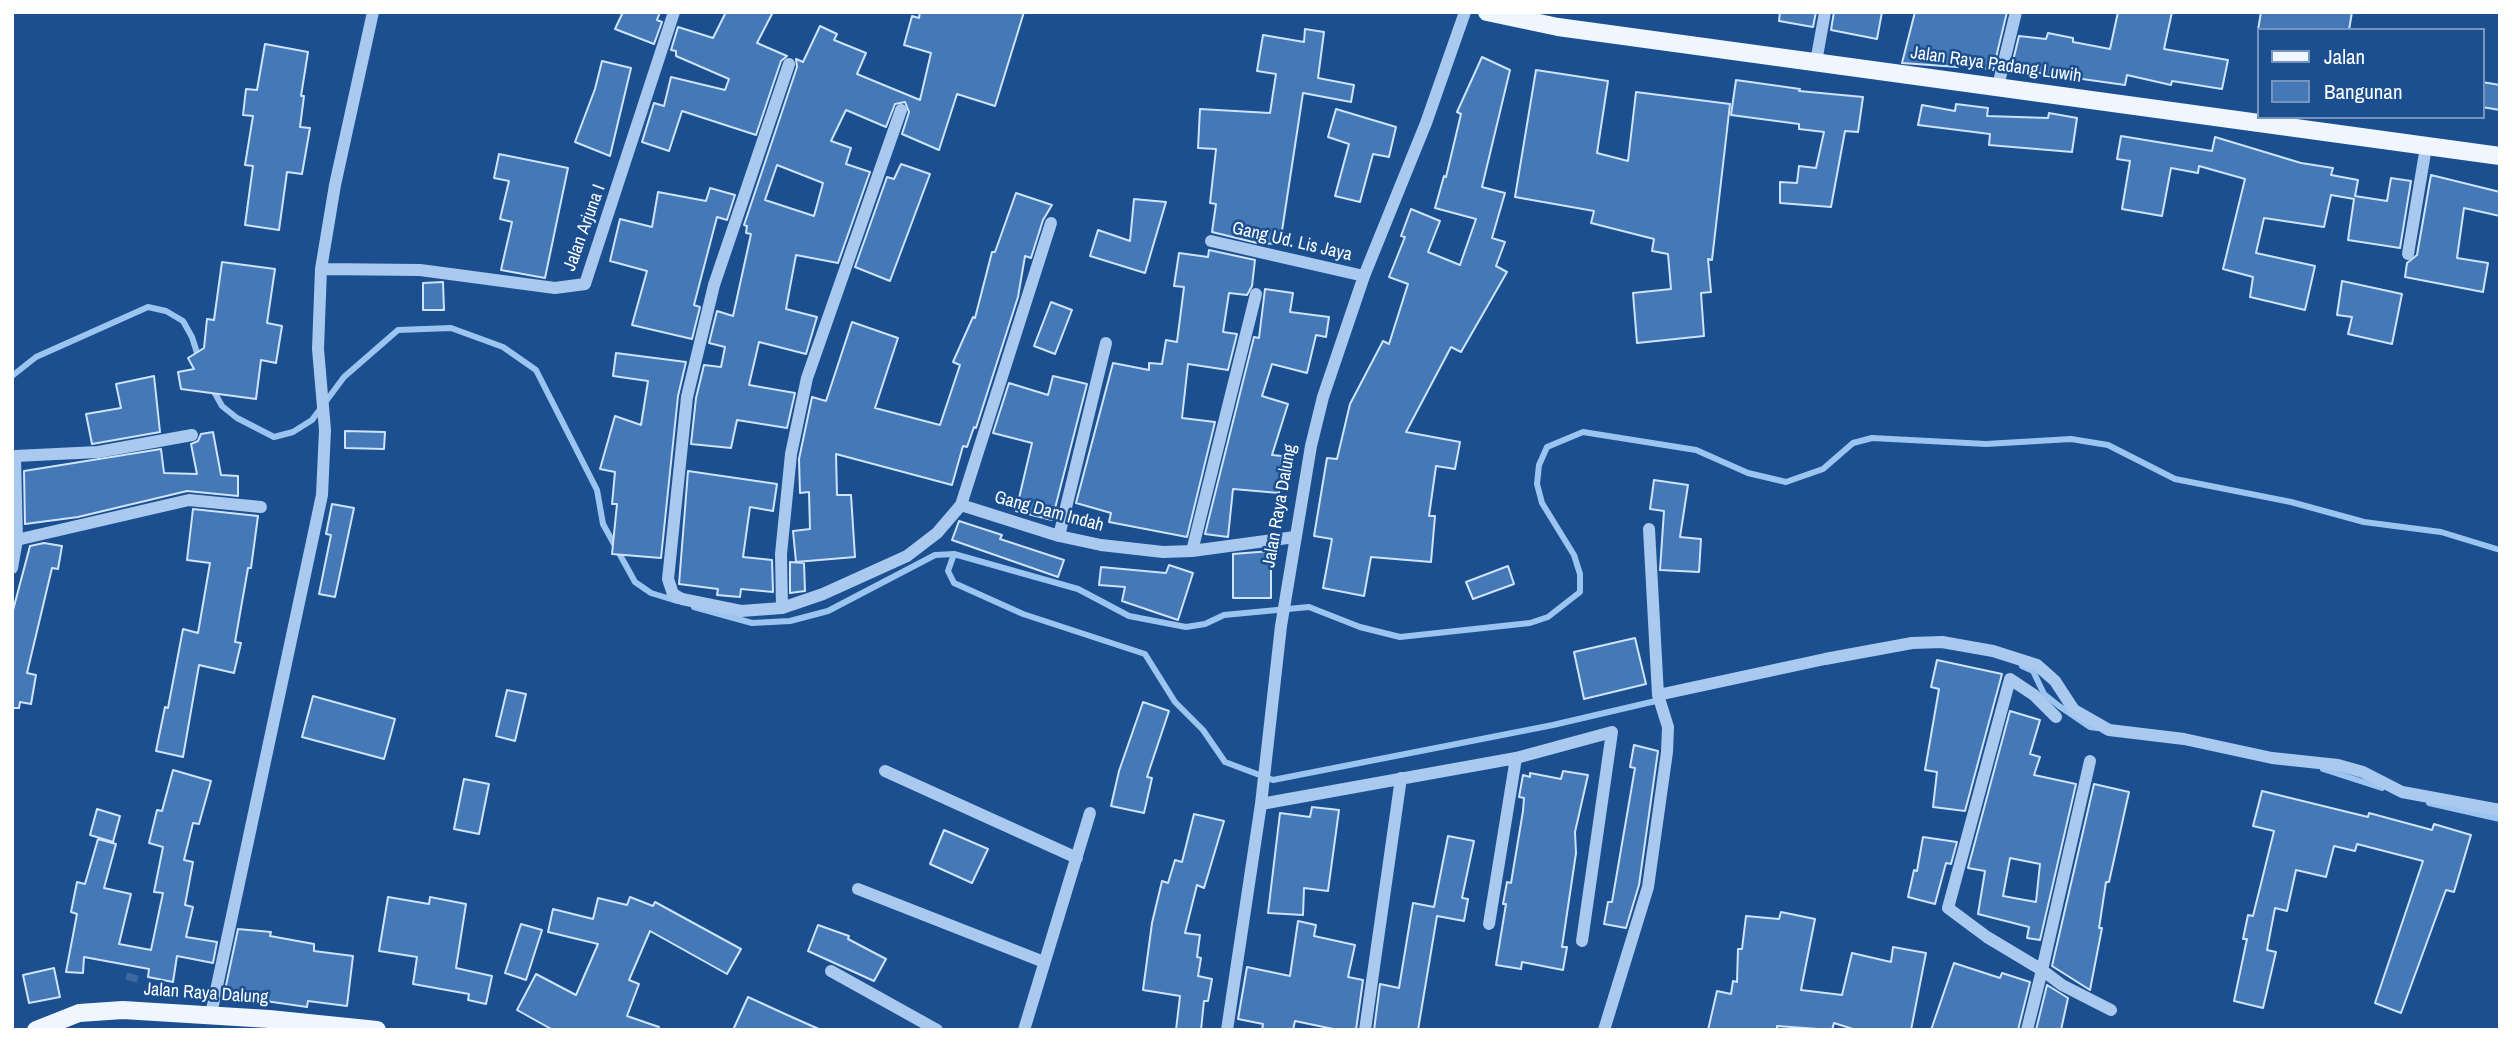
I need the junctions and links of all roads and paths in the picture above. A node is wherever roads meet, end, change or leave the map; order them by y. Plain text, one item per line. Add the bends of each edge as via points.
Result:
1 (373, 12) edge
2 (674, 12) edge
3 (1465, 12) edge
4 (1487, 12) edge
5 (1825, 12) edge
6 (2016, 12) edge
7 (1816, 62) junction
8 (789, 64) dead end
9 (1998, 86) junction
10 (901, 110) dead end
11 (2426, 146) junction
12 (2500, 156) edge
13 (1051, 223) dead end
14 (1211, 242) dead end
15 (2408, 254) dead end
16 (321, 269) junction
17 (1364, 276) junction
18 (1256, 294) dead end
19 (1106, 343) dead end
20 (192, 435) dead end
21 (14, 456) edge
22 (961, 505) junction
23 (261, 507) dead end
24 (1649, 529) dead end
25 (1059, 536) junction
26 (1295, 537) junction
27 (15, 541) edge
28 (1192, 551) junction
29 (12, 568) edge
30 (782, 608) junction
31 (1658, 695) junction
32 (2056, 717) dead end
33 (1516, 758) junction
34 (2090, 761) dead end
35 (885, 771) dead end
36 (1401, 778) junction
37 (1261, 804) junction
38 (2500, 810) edge
39 (1090, 813) dead end
40 (1077, 858) junction
41 (858, 889) dead end
42 (1489, 924) dead end
43 (1582, 941) dead end
44 (1044, 962) junction
45 (2042, 970) junction
46 (831, 971) dead end
47 (2111, 1010) dead end
48 (211, 1014) junction
49 (267, 1024) edge
50 (36, 1030) edge
51 (377, 1030) edge
52 (937, 1030) edge
53 (1024, 1030) edge
54 (1227, 1030) edge
55 (1365, 1030) edge
56 (1604, 1030) edge
57 (2027, 1030) edge

1 - 16 street
2 - 16 street, Jalan Arjuna I via 585,284 555,288 420,270
3 - 17 street, Jalan Raya Dalung
4 - 7 main road, Jalan Raya Padang Luwih via 1558,27
5 - 7 street
6 - 9 street
7 - 9 main road, Jalan Raya Padang Luwih
8 - 30 street via 714,285 694,364 680,448 668,579 673,594 692,603 741,611
9 - 11 main road, Jalan Raya Padang Luwih
10 - 30 street via 807,378 791,454 781,554
11 - 12 main road, Jalan Raya Padang Luwih
11 - 15 street
13 - 22 street
14 - 17 street, Gang Ud. Lis Jaya
16 - 48 street via 322,495
17 - 26 street, Jalan Raya Dalung via 1323,397
18 - 28 street
19 - 25 street
20 - 21 street via 98,452
21 - 27 street
22 - 25 street, Gang Dam Indah
22 - 30 street via 937,533 907,556
23 - 27 street via 190,500
24 - 31 street
25 - 28 street, Gang Dam Indah via 1124,548
26 - 28 street, Gang Dam Indah
26 - 37 street, Jalan Raya Dalung
27 - 29 street
31 - 38 street via 1825,659 1942,642 2037,665 2055,681 2074,710 2109,730 2338,765 2402,792
31 - 56 street via 1668,727 1648,887
32 - 45 street via 2010,679 1948,908
33 - 36 street
33 - 42 street
33 - 43 street via 1612,732
34 - 45 street
35 - 40 street
36 - 37 street
36 - 55 street
37 - 54 street, Jalan Raya Dalung
39 - 40 street
40 - 44 street
41 - 44 street
44 - 53 street
45 - 47 street
45 - 57 street
46 - 52 street
48 - 49 main road, Jalan Raya Dalung
48 - 50 main road, Jalan Raya Dalung via 93,1011
49 - 51 main road, Jalan Raya Dalung

